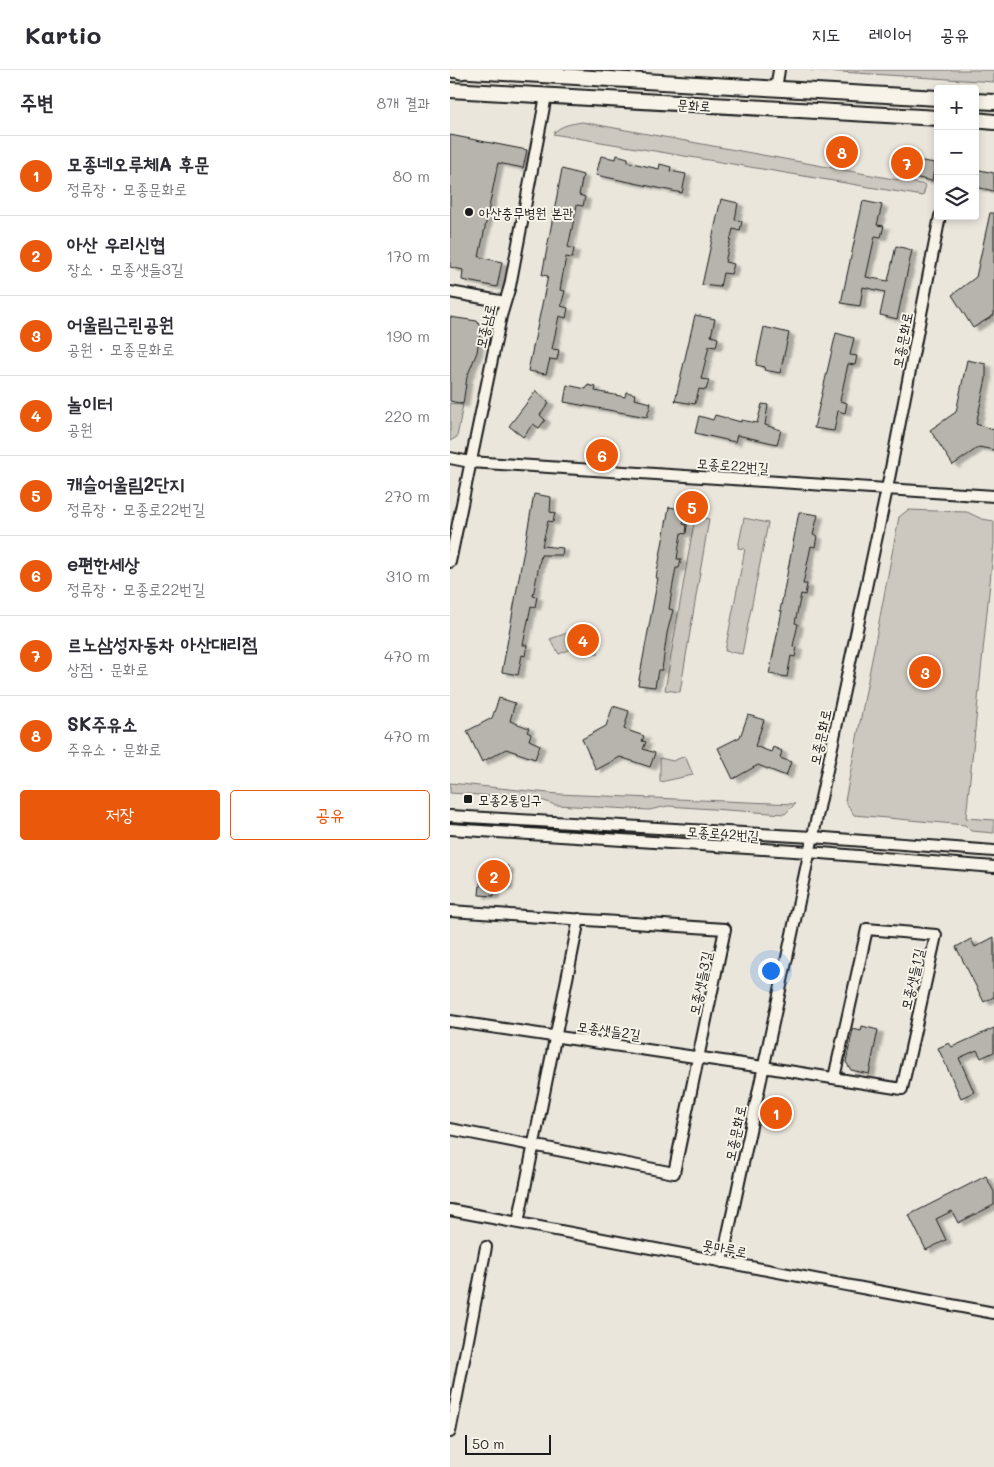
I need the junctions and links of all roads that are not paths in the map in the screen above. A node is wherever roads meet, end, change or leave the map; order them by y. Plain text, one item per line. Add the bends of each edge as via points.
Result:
1 (453, 70) edge
2 (460, 70) edge
3 (780, 70) edge
4 (776, 89) junction
5 (450, 90) edge
6 (546, 96) junction
7 (934, 98) edge
8 (979, 101) edge
9 (994, 102) edge
10 (934, 118) edge
11 (979, 120) edge
12 (994, 122) edge
13 (939, 220) edge
14 (450, 292) edge
15 (505, 302) junction
16 (450, 458) edge
17 (470, 462) junction
18 (886, 489) junction
19 (994, 496) edge
20 (450, 562) edge
21 (450, 816) edge
22 (450, 829) edge
23 (812, 837) junction
24 (994, 851) edge
25 (809, 852) junction
26 (994, 867) edge
27 (450, 911) edge
28 (579, 919) junction
29 (450, 1021) edge
30 (556, 1036) junction
31 (698, 1057) junction
32 (763, 1067) junction
33 (834, 1078) junction
34 (450, 1129) edge
35 (534, 1145) junction
36 (450, 1210) edge
37 (518, 1223) junction
38 (486, 1247) dead end
39 (722, 1262) junction
40 (994, 1314) edge
41 (450, 1432) edge

1 - 2 main road, 문화로
2 - 4 main road, 문화로
3 - 4 street
4 - 7 main road, 문화로
5 - 6 main road, 문화로
6 - 10 main road, 문화로
6 - 15 street, 모종남로
8 - 9 main road
11 - 12 main road
13 - 18 street, 모종문화로
14 - 15 street
15 - 17 street, 모종남로
16 - 17 street, 모종로22번길
17 - 18 street, 모종로22번길
17 - 20 street, 모종남로
18 - 19 street, 모종로22번길
18 - 23 street, 모종문화로
21 - 23 street, 모종로42번길
22 - 25 street, 모종로42번길
23 - 24 street, 모종로42번길
23 - 25 street, 모종문화로
25 - 26 street, 모종로42번길
25 - 32 street, 모종문화로
27 - 28 street, 모종샛들3길
28 - 30 street
28 - 31 street, 모종샛들3길 via 725,928
29 - 30 street, 모종샛들2길
30 - 31 street, 모종샛들2길
30 - 35 street
31 - 32 street, 모종샛들2길
31 - 35 street, 모종샛들3길 via 674,1173
32 - 33 street, 모종샛들1길
32 - 39 street, 모종문화로
33 - 33 street, 모종샛들1길 via 902,1090 936,935 867,929
34 - 35 street, 모종샛들3길
35 - 37 street
36 - 37 street, 못마루로
37 - 39 street, 못마루로
38 - 41 street
39 - 40 street, 못마루로

